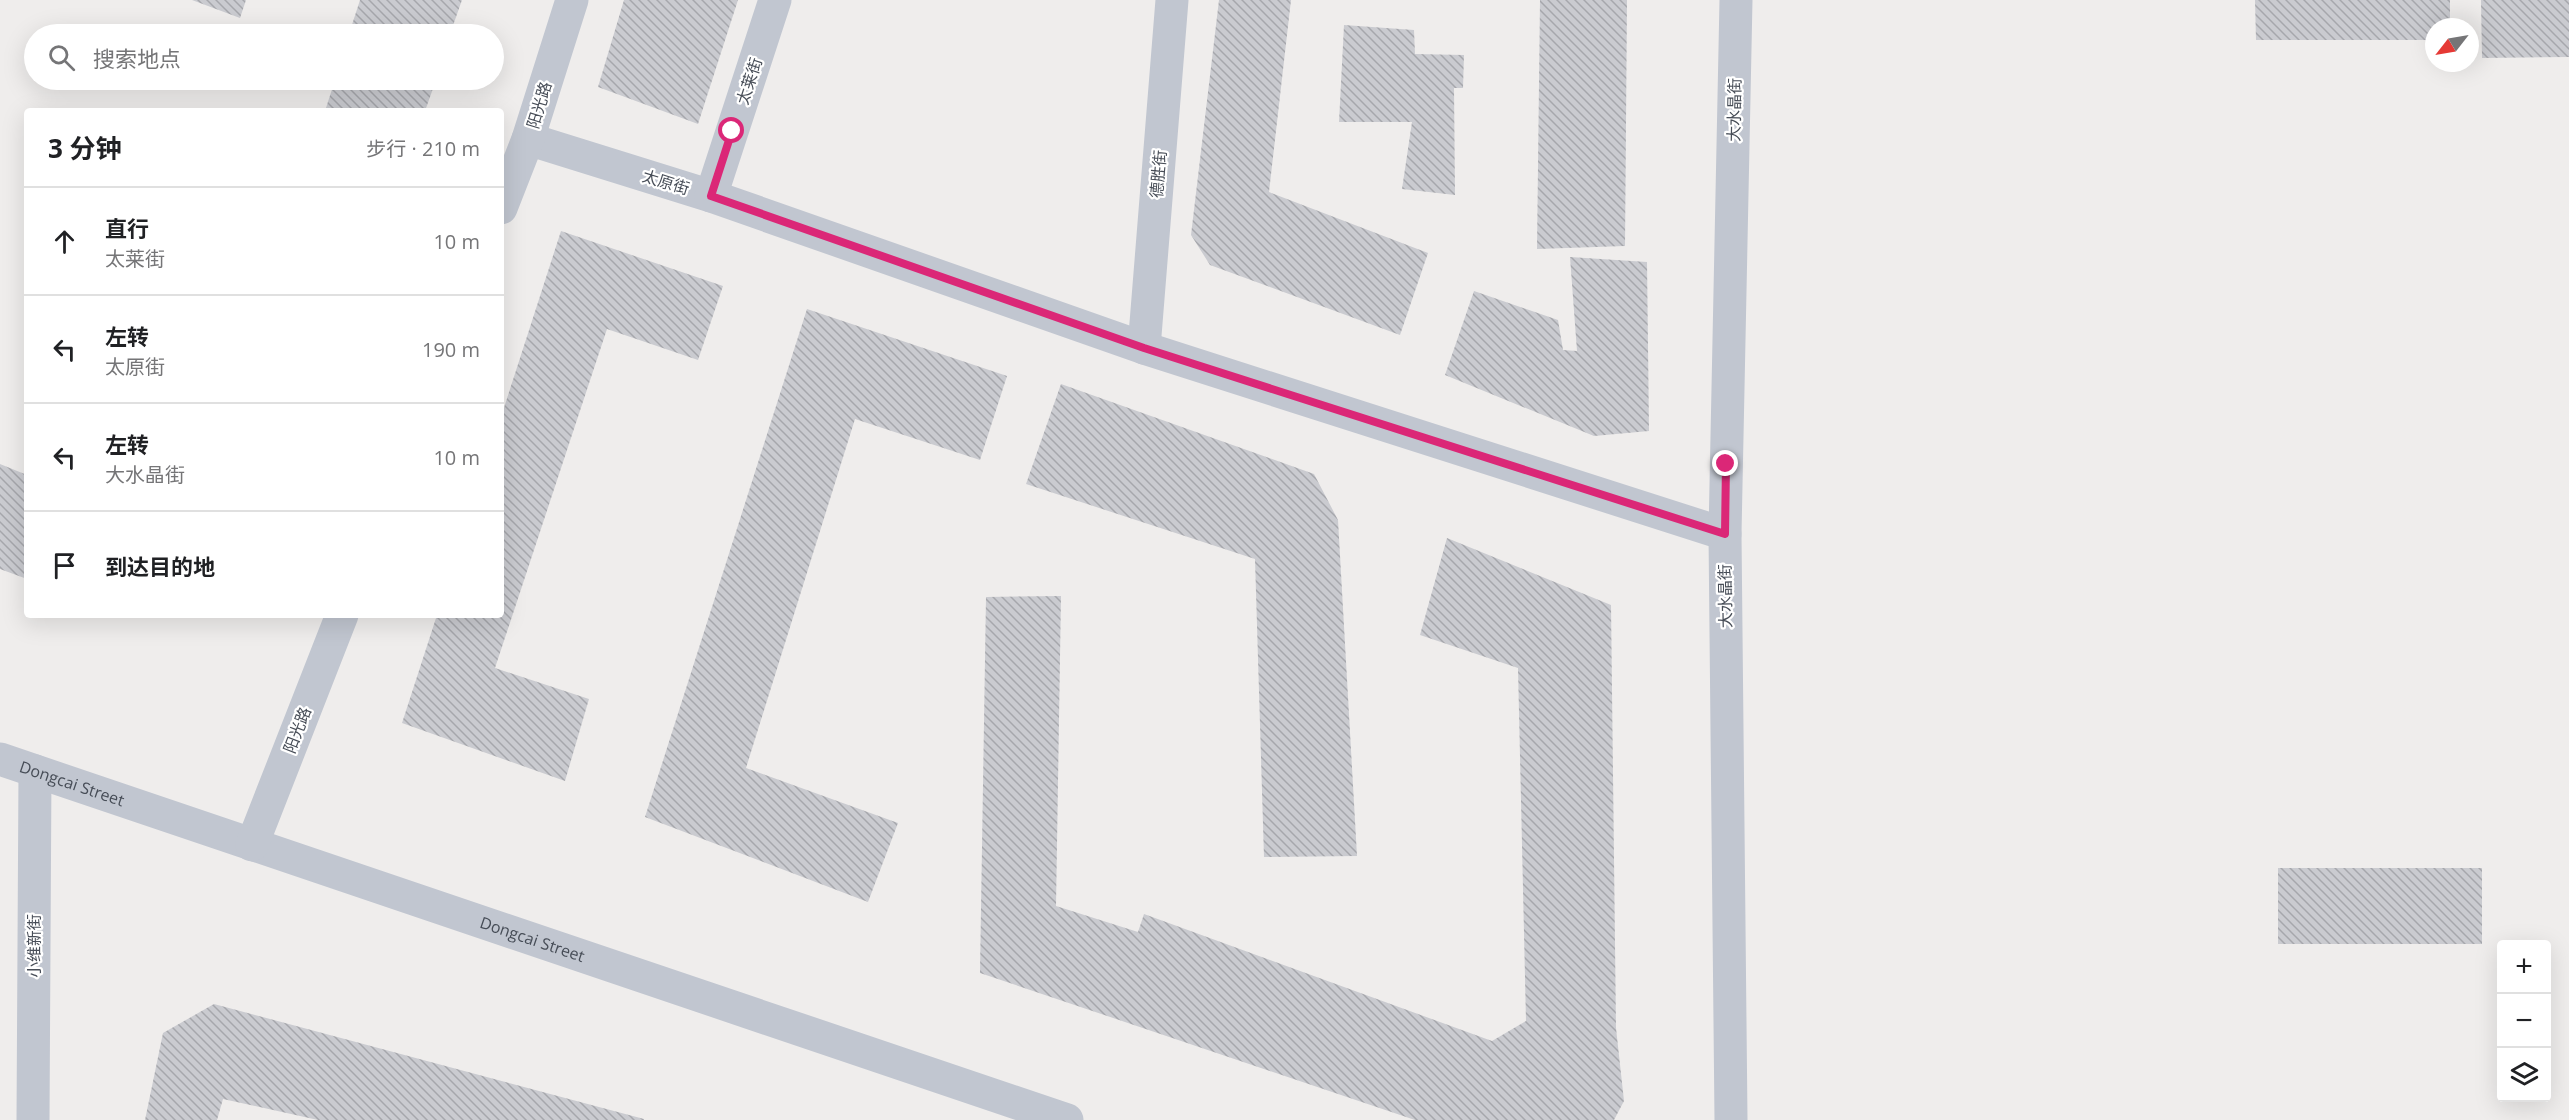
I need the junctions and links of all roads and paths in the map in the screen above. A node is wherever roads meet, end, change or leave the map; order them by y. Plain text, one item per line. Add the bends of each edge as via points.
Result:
1 (572, 0) edge
2 (775, 0) edge
3 (1172, 0) edge
4 (1736, 0) edge
5 (528, 139) junction
6 (711, 196) junction
7 (504, 200) edge
8 (1144, 348) junction
9 (1725, 534) junction
10 (341, 618) edge
11 (0, 759) edge
12 (35, 771) junction
13 (252, 845) junction
14 (33, 1120) edge
15 (1067, 1120) edge
16 (1731, 1120) edge

1 - 5 street, 阳光路
2 - 6 street, 太莱街
3 - 8 street, 德胜街
4 - 9 street, 大水晶街
5 - 6 street, 太原街
5 - 7 street, 阳光路
6 - 8 street, 太原街
8 - 9 street, 太原街
9 - 16 street, 大水晶街
10 - 13 street, 阳光路
11 - 12 street, Dongcai Street
12 - 13 street, Dongcai Street
12 - 14 street, 小维新街
13 - 15 street, Dongcai Street

